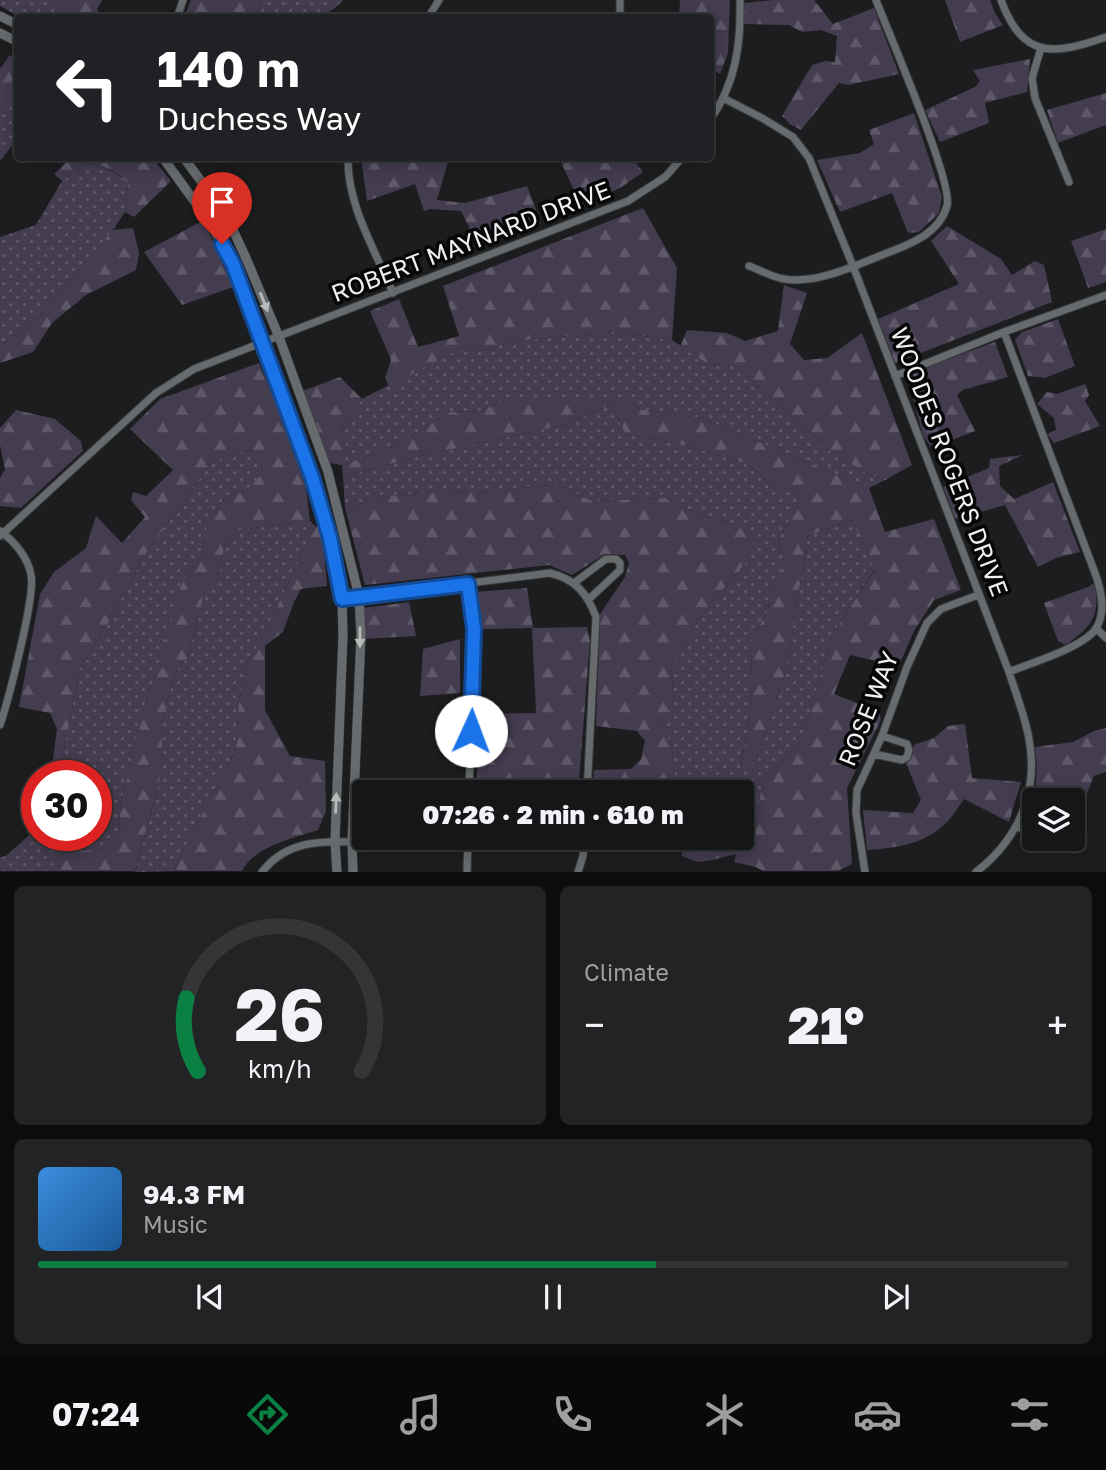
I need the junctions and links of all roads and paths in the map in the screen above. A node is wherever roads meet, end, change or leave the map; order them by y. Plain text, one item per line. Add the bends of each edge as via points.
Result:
1 (740, 0) edge
2 (876, 0) edge
3 (1001, 0) edge
4 (1106, 37) edge
5 (1041, 48) junction
6 (725, 99) junction
7 (714, 114) edge
8 (165, 161) edge
9 (186, 161) edge
10 (348, 161) edge
11 (679, 161) edge
12 (1069, 182) dead end
13 (749, 266) dead end
14 (853, 266) junction
15 (393, 293) junction
16 (1106, 295) edge
17 (1004, 332) junction
18 (279, 337) junction
19 (262, 343) junction
20 (895, 376) junction
21 (1, 533) edge
22 (574, 583) junction
23 (468, 584) junction
24 (978, 595) junction
25 (359, 596) junction
26 (342, 599) junction
27 (589, 599) junction
28 (1096, 628) junction
29 (1106, 638) edge
30 (1009, 672) junction
31 (0, 725) edge
32 (882, 736) junction
33 (874, 754) junction
34 (355, 780) edge
35 (469, 780) edge
36 (588, 780) edge
37 (1028, 788) edge
38 (1022, 815) edge
39 (1018, 827) junction
40 (1022, 829) edge
41 (335, 841) junction
42 (352, 842) edge
43 (352, 850) edge
44 (468, 850) edge
45 (583, 850) edge
46 (579, 871) edge
47 (262, 872) edge
48 (337, 872) edge
49 (353, 872) edge
50 (467, 872) edge
51 (865, 872) edge
52 (976, 872) edge

1 - 6 street via 736,60
2 - 14 street via 940,163 949,203 942,219 915,242
3 - 5 street via 1021,36
4 - 5 street via 1072,49
5 - 12 street via 1032,78 1035,98
6 - 7 street
6 - 14 street, WOODES ROGERS DRIVE via 793,137 809,158
8 - 19 street via 211,224 233,264
9 -> 18 street via 226,215
10 - 15 street via 354,201
11 - 15 street, ROBERT MAYNARD DRIVE via 665,177 628,201
13 - 14 street via 784,279 808,279
14 - 20 street, WOODES ROGERS DRIVE
15 - 18 street, ROBERT MAYNARD DRIVE
16 - 17 street
17 - 20 street
17 - 28 street via 1098,582 1102,609
18 - 19 street, ROBERT MAYNARD DRIVE
18 - 25 street via 328,472
19 - 21 street, ROBERT MAYNARD DRIVE via 194,369 156,393
19 - 26 street via 312,477
20 - 24 street, WOODES ROGERS DRIVE
21 - 31 street via 24,556 32,576 31,599
22 - 23 street via 550,573
22 - 27 street
22 - 27 street via 606,559 620,563 620,570
23 - 25 street
23 - 35 street via 474,629
24 - 30 street, WOODES ROGERS DRIVE
24 - 32 street, ROSE WAY via 941,609 927,623
25 - 26 street
25 -> 34 street
41 -> 26 street
27 - 36 street via 596,617
28 - 29 street
28 - 30 street via 1066,650
30 - 37 street, WOODES ROGERS DRIVE via 1030,739
32 - 33 street, ROSE WAY
32 - 33 street via 906,744 907,757
33 - 51 street, ROSE WAY via 857,790
38 - 39 street, WOODES ROGERS DRIVE
39 - 40 street
39 - 52 street, WOODES ROGERS DRIVE
41 - 42 street
41 - 47 street via 295,846
41 - 48 street
43 - 49 street
44 - 50 street
45 - 46 street

